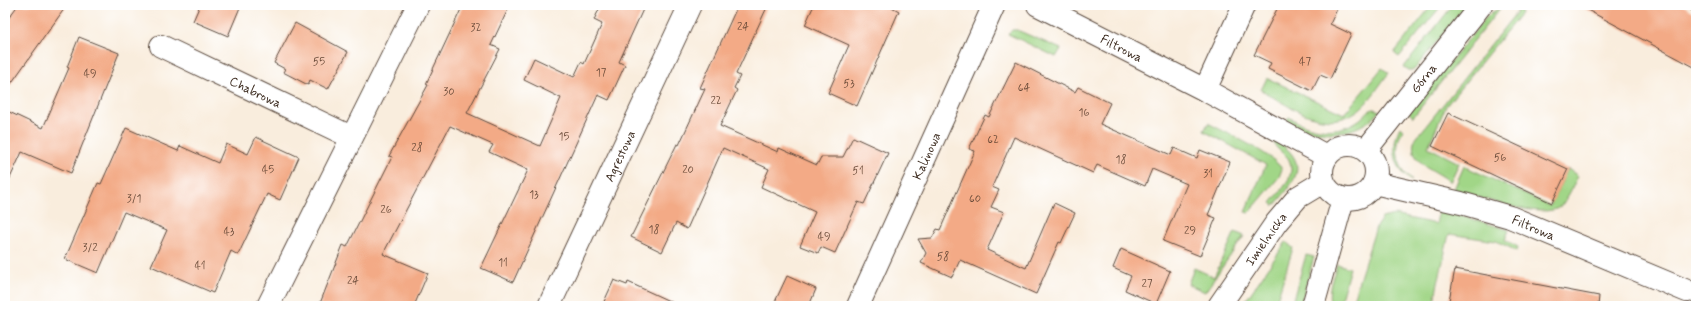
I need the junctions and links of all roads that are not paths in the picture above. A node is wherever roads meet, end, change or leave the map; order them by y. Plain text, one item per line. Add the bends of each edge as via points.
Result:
1 (418, 5) edge
2 (690, 5) edge
3 (994, 5) edge
4 (1038, 5) edge
5 (1244, 5) edge
6 (1481, 5) edge
7 (160, 46) dead end
8 (1205, 90) junction
9 (351, 137) junction
10 (1366, 150) junction
11 (1326, 156) junction
12 (1323, 182) junction
13 (1374, 183) junction
14 (1343, 199) junction
15 (1687, 291) dead end
16 (268, 306) edge
17 (550, 306) edge
18 (858, 306) edge
19 (1219, 306) edge
20 (1313, 306) edge

1 - 9 street
2 - 17 street, Agrestowa
3 - 18 street, Kalinowa
4 - 8 street, Filtrowa
5 - 8 street
6 - 10 street, Górna
7 - 9 street, Chabrowa
8 - 11 street, Filtrowa
9 - 16 street
10 - 11 street via 1352,144 1344,144
10 - 13 street via 1372,156 1375,165
11 - 12 street via 1321,169
12 - 14 street via 1334,196
12 - 19 street, Imielnicka via 1298,196 1276,223
13 - 14 street via 1362,196 1356,199
13 - 15 street, Filtrowa via 1510,217
14 - 20 street

